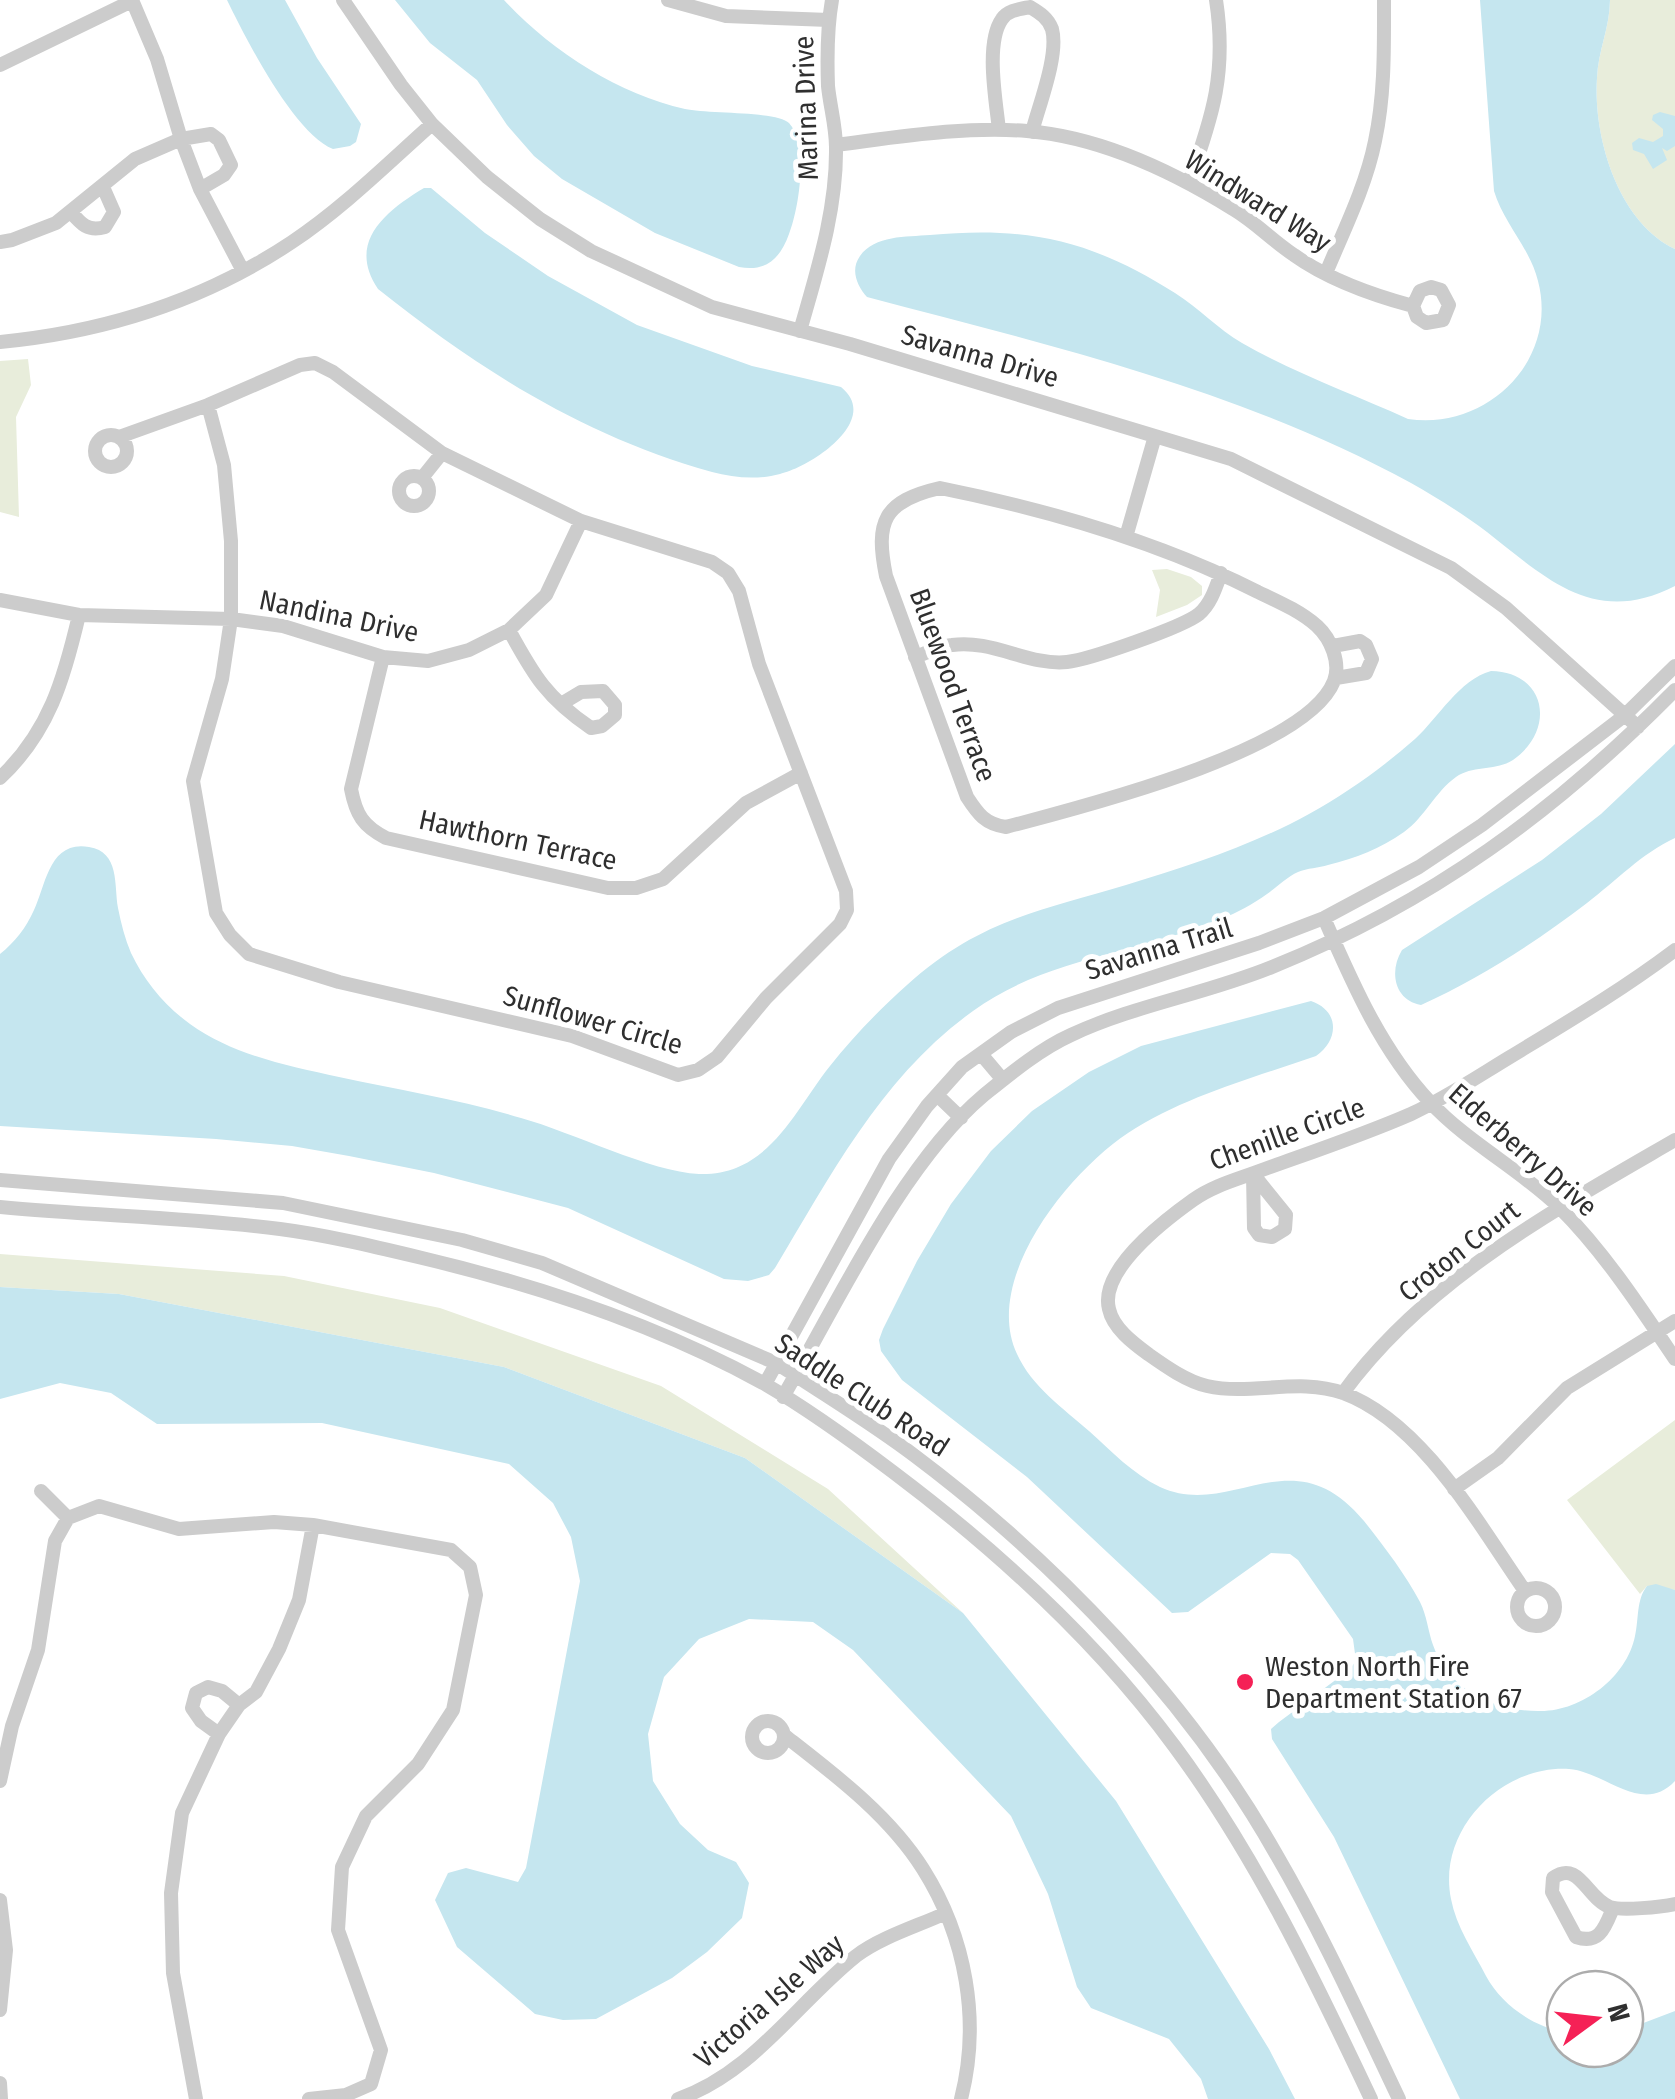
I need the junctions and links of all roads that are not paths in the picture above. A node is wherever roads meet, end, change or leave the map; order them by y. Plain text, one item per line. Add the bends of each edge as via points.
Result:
1 (132, 0) edge
2 (343, 0) edge
3 (668, 0) edge
4 (832, 0) edge
5 (1216, 0) edge
6 (1384, 0) edge
7 (828, 20) junction
8 (0, 65) edge
9 (432, 124) junction
10 (999, 130) junction
11 (1032, 132) junction
12 (180, 139) junction
13 (836, 145) junction
14 (1188, 182) junction
15 (103, 187) junction
16 (200, 189) junction
17 (71, 212) junction
18 (0, 242) edge
19 (243, 271) junction
20 (1326, 273) junction
21 (1413, 306) dead end
22 (800, 330) junction
23 (0, 342) edge
24 (208, 405) junction
25 (1155, 436) junction
26 (119, 437) dead end
27 (442, 453) junction
28 (422, 478) dead end
29 (581, 521) junction
30 (1126, 537) junction
31 (1221, 573) junction
32 (0, 600) edge
33 (79, 616) junction
34 (230, 619) junction
35 (510, 630) junction
36 (1333, 646) junction
37 (915, 656) junction
38 (383, 657) junction
39 (1675, 666) edge
40 (1336, 678) junction
41 (1675, 690) edge
42 (561, 704) dead end
43 (1624, 716) junction
44 (1638, 728) junction
45 (801, 773) junction
46 (0, 778) edge
47 (1324, 918) junction
48 (1334, 940) junction
49 (1675, 950) edge
50 (981, 1054) junction
51 (1004, 1080) junction
52 (937, 1095) junction
53 (1431, 1104) junction
54 (961, 1118) junction
55 (1675, 1140) edge
56 (0, 1180) edge
57 (0, 1207) edge
58 (1559, 1207) junction
59 (1675, 1321) edge
60 (1656, 1331) junction
61 (1675, 1359) edge
62 (776, 1363) junction
63 (796, 1376) junction
64 (764, 1384) junction
65 (1343, 1394) junction
66 (783, 1397) junction
67 (1454, 1488) junction
68 (41, 1491) dead end
69 (68, 1518) junction
70 (313, 1525) junction
71 (1525, 1591) dead end
72 (240, 1705) junction
73 (219, 1734) junction
74 (784, 1736) dead end
75 (0, 1781) edge
76 (0, 1900) edge
77 (1675, 1904) edge
78 (1613, 1908) junction
79 (946, 1912) junction
80 (0, 2010) edge
81 (0, 2082) edge
82 (1, 2099) edge
83 (196, 2099) edge
84 (310, 2099) edge
85 (678, 2099) edge
86 (961, 2099) edge
87 (1372, 2099) edge
88 (1399, 2099) edge

1 - 8 street
1 - 12 street
2 - 9 street, Savanna Drive
3 - 7 street via 726,16
4 - 7 street, Marina Drive
5 - 14 street via 1220,67 1213,115
6 - 20 street via 1375,142
7 - 13 street, Marina Drive
9 - 19 street via 340,206
9 - 22 street, Savanna Drive via 487,177 591,251 712,307
10 - 11 street, Windward Way
10 - 11 street via 996,35 1002,18 1030,6 1052,30
10 - 13 street, Windward Way
11 - 14 street, Windward Way via 1104,147
12 - 15 street via 135,159
12 - 16 street
12 - 16 street via 211,134 229,156 224,175
13 - 22 street, Marina Drive via 828,231
14 - 20 street, Windward Way
15 - 17 street
15 - 17 street via 114,212 105,227 90,229
16 - 19 street
17 - 18 street
19 - 23 street via 120,321
20 - 21 street, Windward Way
22 - 25 street, Savanna Drive
24 - 26 street, Sunflower Circle
24 - 27 street, Sunflower Circle via 315,363
24 - 34 street, Sunflower Circle via 224,465 232,541
25 - 30 street
25 - 43 street, Savanna Drive via 1231,458 1451,568 1506,608
27 - 28 street
27 - 29 street, Sunflower Circle
29 - 35 street, Nandina Drive via 546,596
29 - 45 street, Sunflower Circle via 712,562 728,573
30 - 31 street, Bluewood Terrace
30 - 37 street, Bluewood Terrace via 940,488 898,504 884,521 879,543
31 - 36 street, Bluewood Terrace via 1301,613
31 - 37 street via 1199,614 1077,660 952,644
32 - 33 street, Nandina Drive
33 - 34 street, Nandina Drive
33 - 46 street via 50,712 24,755
34 - 38 street, Nandina Drive via 283,626
34 - 45 street, Sunflower Circle via 222,679 193,782 216,913 230,935 249,954 572,1036 678,1075 718,1057 846,910 846,891
35 - 38 street, Nandina Drive via 428,660
35 - 42 street via 538,682
36 - 40 street
36 - 40 street via 1360,641 1372,659 1366,673
37 - 40 street, Bluewood Terrace via 966,797 991,825 1006,827 1204,768 1303,718
38 - 45 street, Hawthorn Terrace via 351,790 366,827 386,838 608,888 636,888 663,879 746,803
39 - 43 street, Savanna Trail
41 - 44 street, Savanna Trail
43 - 44 street, Savanna Drive
43 - 47 street, Savanna Trail via 1435,857
44 - 48 street, Savanna Trail via 1565,795 1493,848
47 - 48 street, Elderberry Drive
47 - 50 street, Savanna Trail via 1058,1008
48 - 51 street, Savanna Trail via 1269,969 1108,1018 1066,1036
48 - 53 street, Elderberry Drive via 1383,1038
49 - 53 street, Chenille Circle via 1623,989
50 - 51 street
50 - 52 street, Savanna Trail
51 - 54 street, Savanna Trail
52 - 54 street
52 - 62 street, Savanna Trail via 889,1159
53 - 58 street, Elderberry Drive
53 - 65 street, Chenille Circle via 1206,1191 1163,1222 1109,1287 1116,1324 1168,1369 1206,1386 1299,1385
54 - 63 street, Savanna Trail via 892,1210
55 - 58 street, Croton Court
56 - 62 street, Saddle Club Road via 283,1203 462,1240 559,1270
57 - 64 street, Saddle Club Road via 280,1229 374,1246 532,1287 646,1327
58 - 60 street, Elderberry Drive
58 - 65 street, Croton Court via 1431,1300 1366,1362
59 - 60 street
60 - 61 street, Elderberry Drive
60 - 67 street via 1567,1388 1498,1458
62 - 63 street, Saddle Club Road
62 - 64 street, Savanna Trail
63 - 66 street, Savanna Trail
63 - 88 street, Saddle Club Road via 991,1517 1154,1678 1275,1850
64 - 66 street, Saddle Club Road
65 - 67 street, Chenille Circle via 1397,1425
66 - 87 street, Saddle Club Road via 954,1518 1023,1578 1145,1709 1250,1864
67 - 71 street, Chenille Circle
68 - 69 street
69 - 70 street via 99,1506 179,1529
69 - 75 street via 55,1541 38,1650
70 - 72 street via 299,1600 256,1692
70 - 84 street via 452,1550 470,1567 476,1595 453,1710 418,1764 366,1816 342,1867 338,1930 380,2050 370,2084
72 - 73 street
72 - 73 street via 208,1687 196,1693 192,1708
73 - 83 street via 182,1813 170,1893 173,1973
74 - 79 street via 842,1780 887,1826 922,1867
76 - 80 street via 6,1950
77 - 78 street
78 - 78 street via 1594,1898 1579,1876 1561,1872 1553,1878 1552,1892 1576,1937 1600,1936
79 - 85 street, Victoria Isle Way via 858,1954 748,2060
79 - 86 street via 970,1990 970,2066
81 - 82 street

